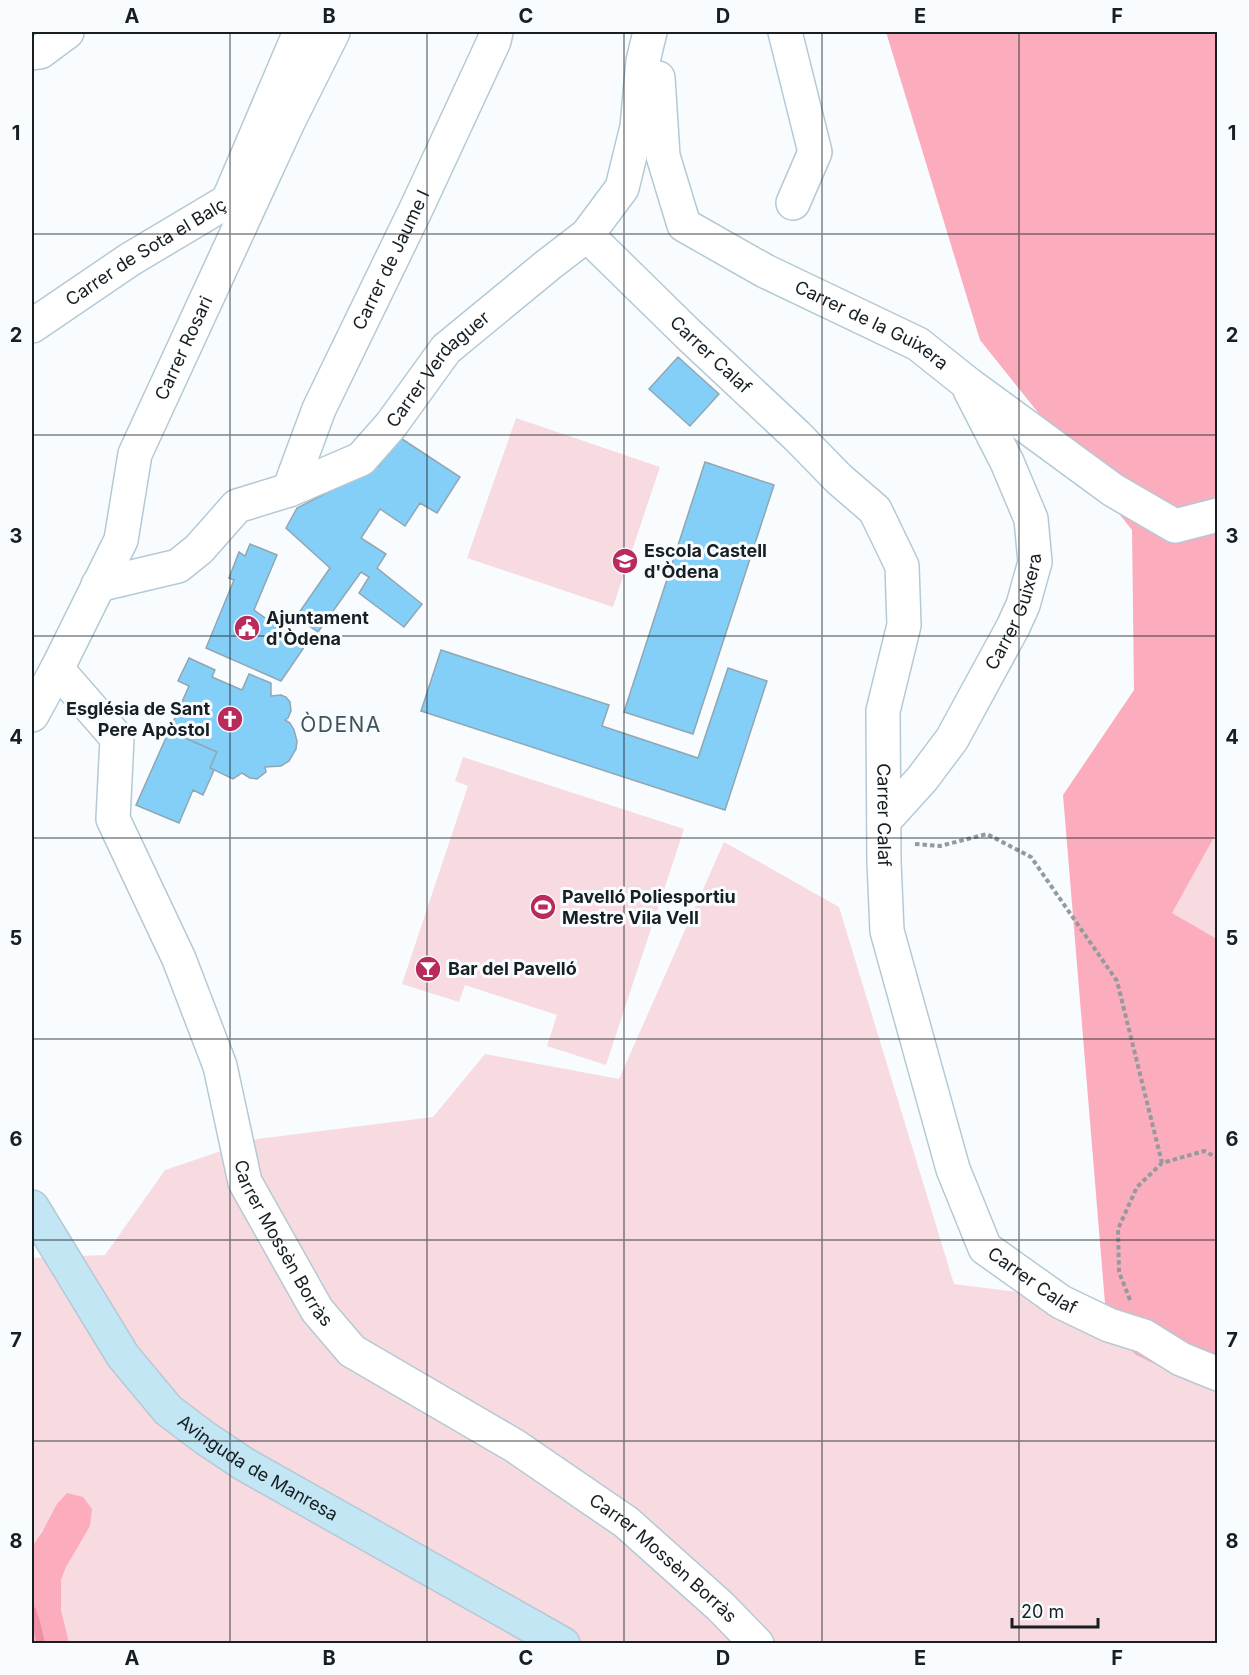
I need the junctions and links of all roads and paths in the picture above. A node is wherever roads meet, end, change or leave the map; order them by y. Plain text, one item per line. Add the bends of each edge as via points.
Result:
1 (67, 32) edge
2 (300, 32) edge
3 (333, 32) edge
4 (495, 32) edge
5 (652, 32) edge
6 (785, 32) edge
7 (32, 53) edge
8 (793, 203) dead end
9 (587, 235) junction
10 (32, 326) edge
11 (967, 383) junction
12 (289, 490) junction
13 (1218, 515) edge
14 (98, 585) junction
15 (44, 666) edge
16 (32, 715) edge
17 (884, 831) junction
18 (1218, 1158) edge
19 (1162, 1163) junction
20 (32, 1208) edge
21 (1144, 1336) junction
22 (1218, 1374) edge
23 (563, 1644) edge
24 (757, 1644) edge

1 - 7 street via 40,52
2 - 10 street, Carrer de Sota el Balç via 228,201 129,260
3 - 14 street, Carrer Rosari via 135,454 121,540
4 - 12 street, Carrer de Jaume I via 417,207 319,410
5 - 9 street, Carrer Verdaguer via 643,61 637,127 622,188
5 - 11 street, Carrer de la Guixera via 663,156 684,225 765,271 918,344
6 - 8 street via 815,152
9 - 12 street, Carrer Verdaguer via 446,349 361,459
9 - 17 street, Carrer Calaf via 875,510 902,566 904,625 883,711
11 - 13 street, Carrer de la Guixera via 1113,490 1175,525
11 - 17 street, Carrer Guixera via 1031,519 1035,562 1013,627 952,739
12 - 14 street, Carrer Verdaguer via 237,506 199,549 178,566
14 - 15 street, Carrer Rosari
15 - 16 street, Carrer Rosari
15 - 24 street, Carrer Mossèn Borràs via 117,738 113,819 179,959 219,1066 245,1182 317,1310 351,1351 515,1446 626,1522
17 - 19 path via 940,846 987,834 1031,857 1117,981
17 - 21 street, Carrer Calaf via 887,931 953,1168 985,1248 1061,1302 1109,1325
18 - 19 path via 1203,1151
19 - 21 path via 1137,1187 1118,1229 1119,1272
20 - 23 street, Avinguda de Manresa via 123,1356 168,1410 244,1464
21 - 22 street, Carrer Calaf via 1181,1359

